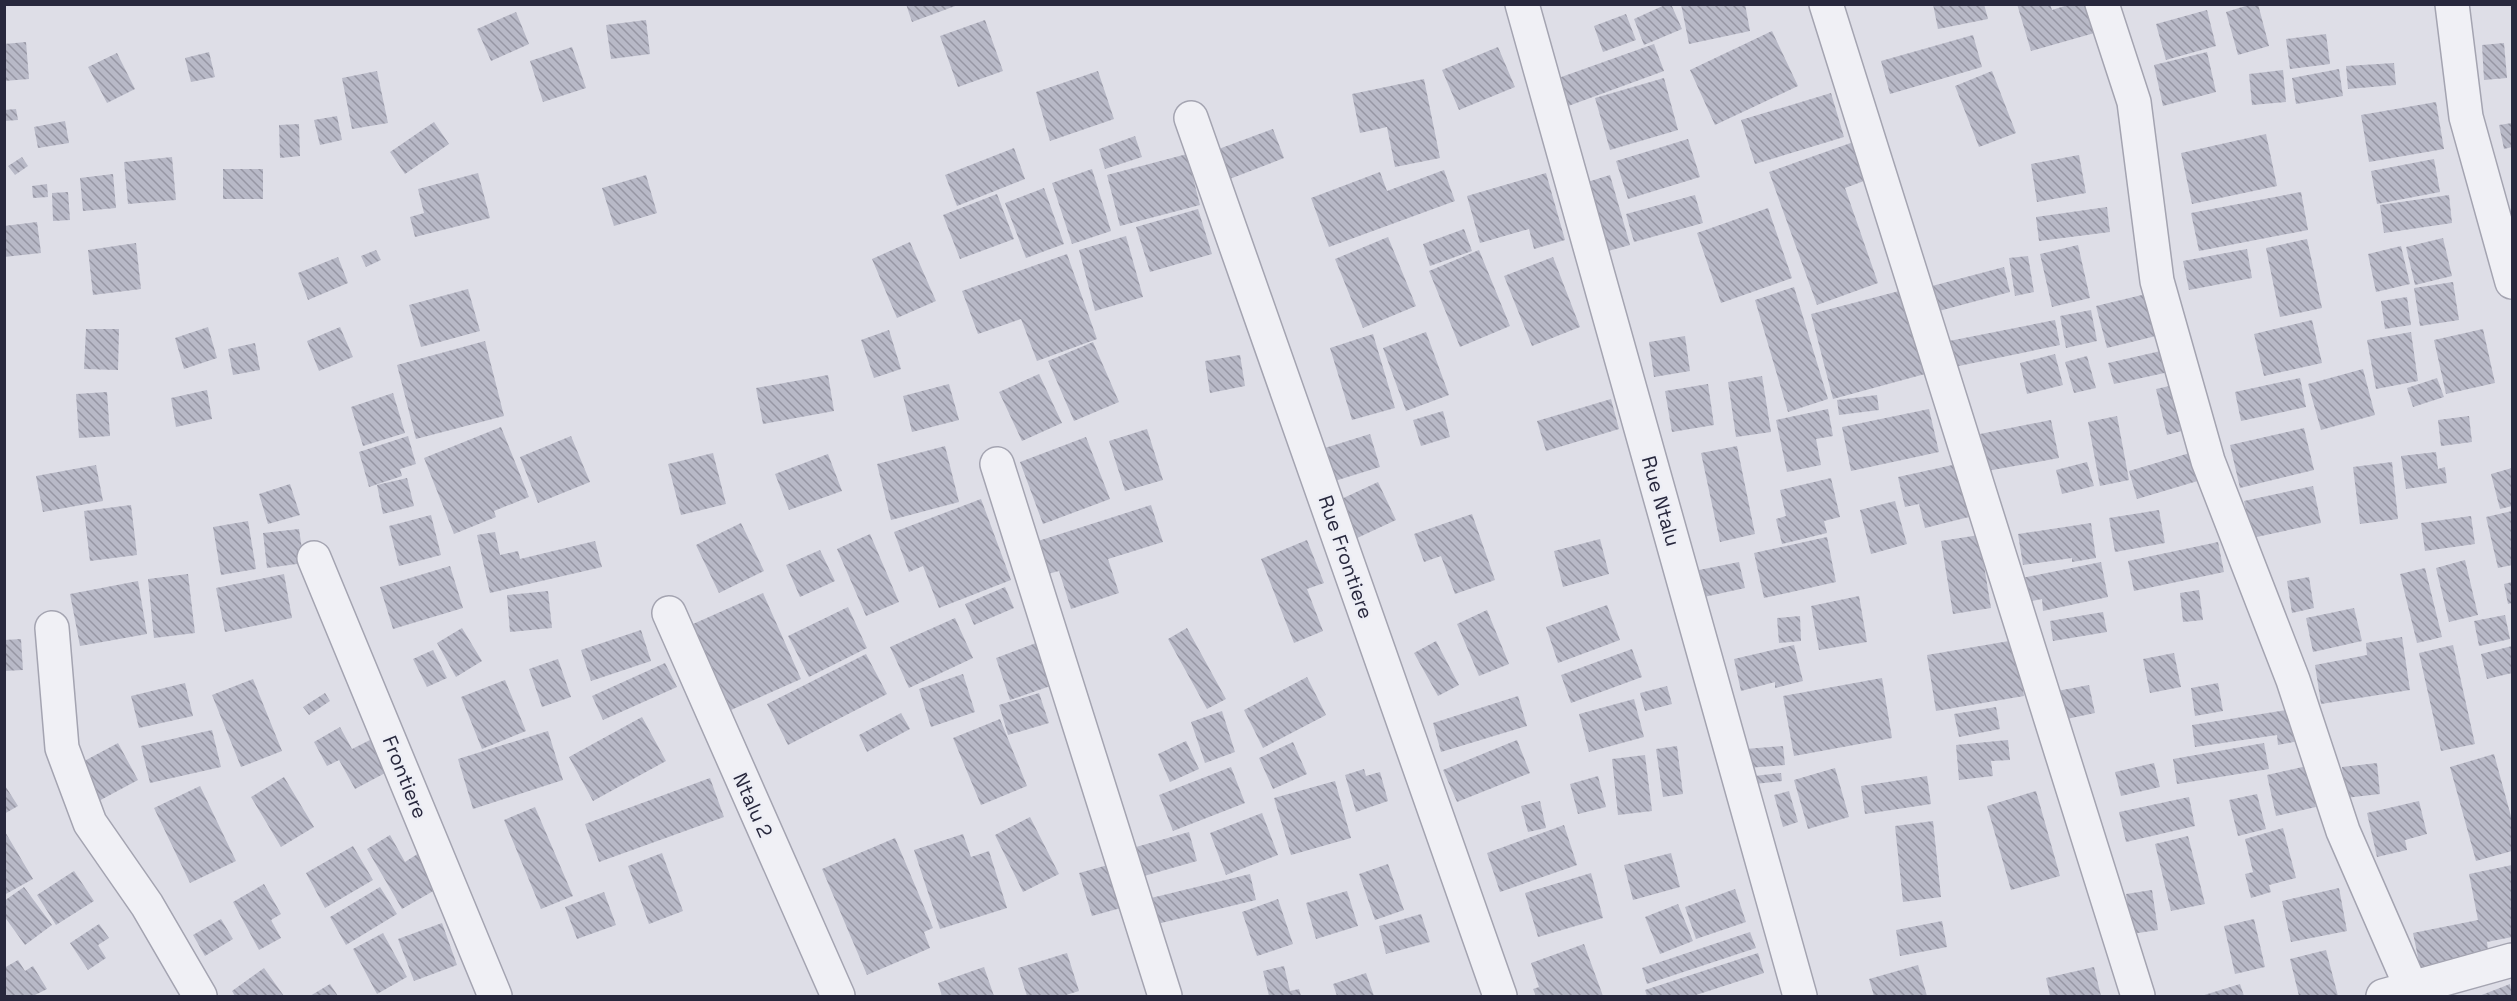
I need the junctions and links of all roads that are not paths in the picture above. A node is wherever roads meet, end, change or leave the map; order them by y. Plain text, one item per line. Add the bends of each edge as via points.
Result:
1 (1522, 4) edge
2 (1826, 4) edge
3 (2102, 4) edge
4 (2452, 4) edge
5 (1191, 118) dead end
6 (2512, 282) edge
7 (997, 464) dead end
8 (314, 558) dead end
9 (669, 613) dead end
10 (52, 628) dead end
11 (2512, 960) edge
12 (2403, 993) edge
13 (200, 996) edge
14 (495, 996) edge
15 (838, 996) edge
16 (1165, 996) edge
17 (1500, 996) edge
18 (1800, 996) edge
19 (2138, 996) edge

1 - 18 street, Rue Ntalu
2 - 19 street
3 - 12 street via 2134,102 2157,281 2208,461 2293,680
4 - 6 street via 2466,117
5 - 17 street, Rue Frontiere
7 - 16 street
8 - 14 street, Frontiere
9 - 15 street, Ntalu 2
10 - 13 street via 62,748 90,824 147,905
11 - 12 street

